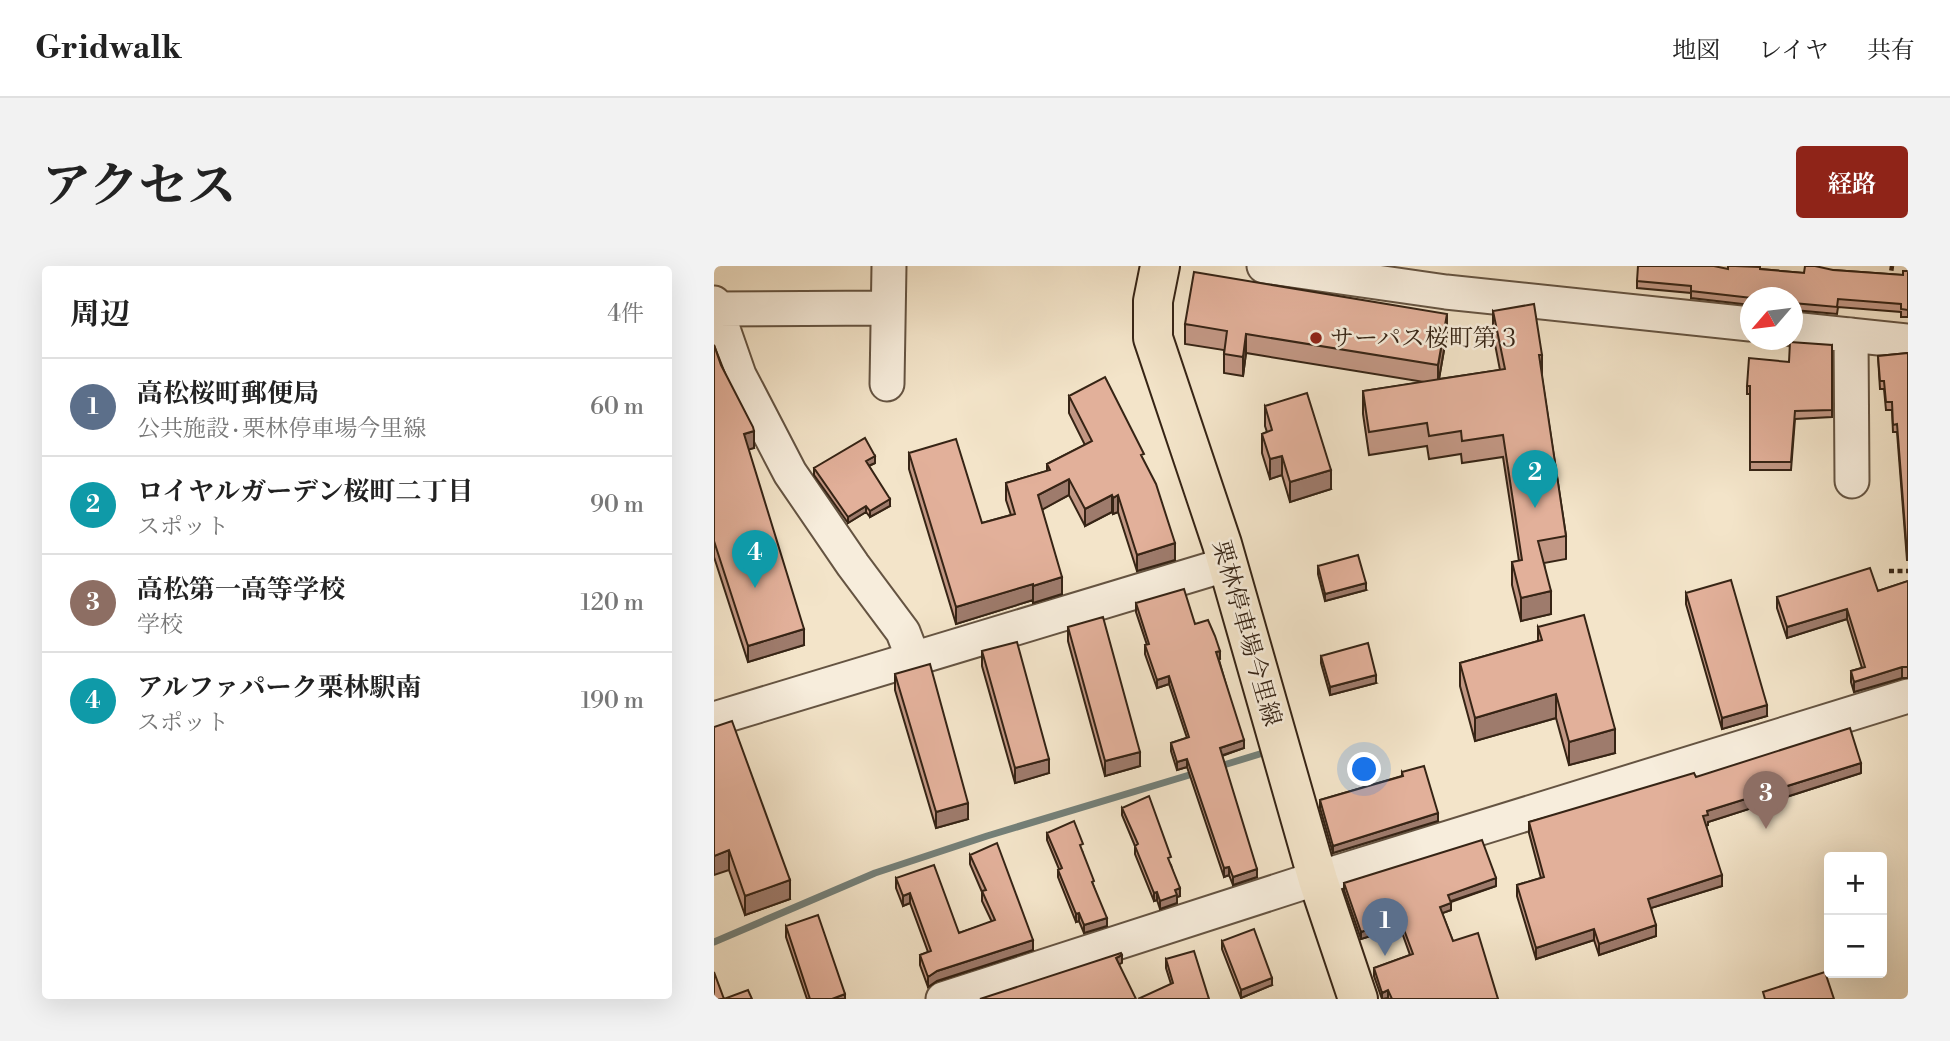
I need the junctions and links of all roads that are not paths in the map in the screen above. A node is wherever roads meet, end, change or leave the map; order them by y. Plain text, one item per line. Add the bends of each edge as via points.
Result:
1 (890, 266) edge
2 (1160, 266) edge
3 (1265, 266) edge
4 (715, 306) edge
5 (888, 307) junction
6 (1740, 323) edge
7 (1803, 330) edge
8 (1851, 335) junction
9 (1908, 341) edge
10 (887, 384) dead end
11 (1852, 481) dead end
12 (1228, 564) junction
13 (913, 658) junction
14 (1908, 696) edge
15 (714, 719) edge
16 (1318, 880) junction
17 (962, 996) edge
18 (1358, 999) edge

1 - 5 street
2 - 12 main road, 栗林停車場今里線 via 1153,301 1153,338
3 - 6 street via 1446,292
4 - 5 street
4 - 13 street via 738,375 790,473 903,632
5 - 10 street
7 - 8 street
8 - 9 street
8 - 11 street
12 - 13 street
12 - 16 main road, 栗林停車場今里線
13 - 15 street
14 - 16 street
16 - 17 street
16 - 18 main road, 栗林停車場今里線

